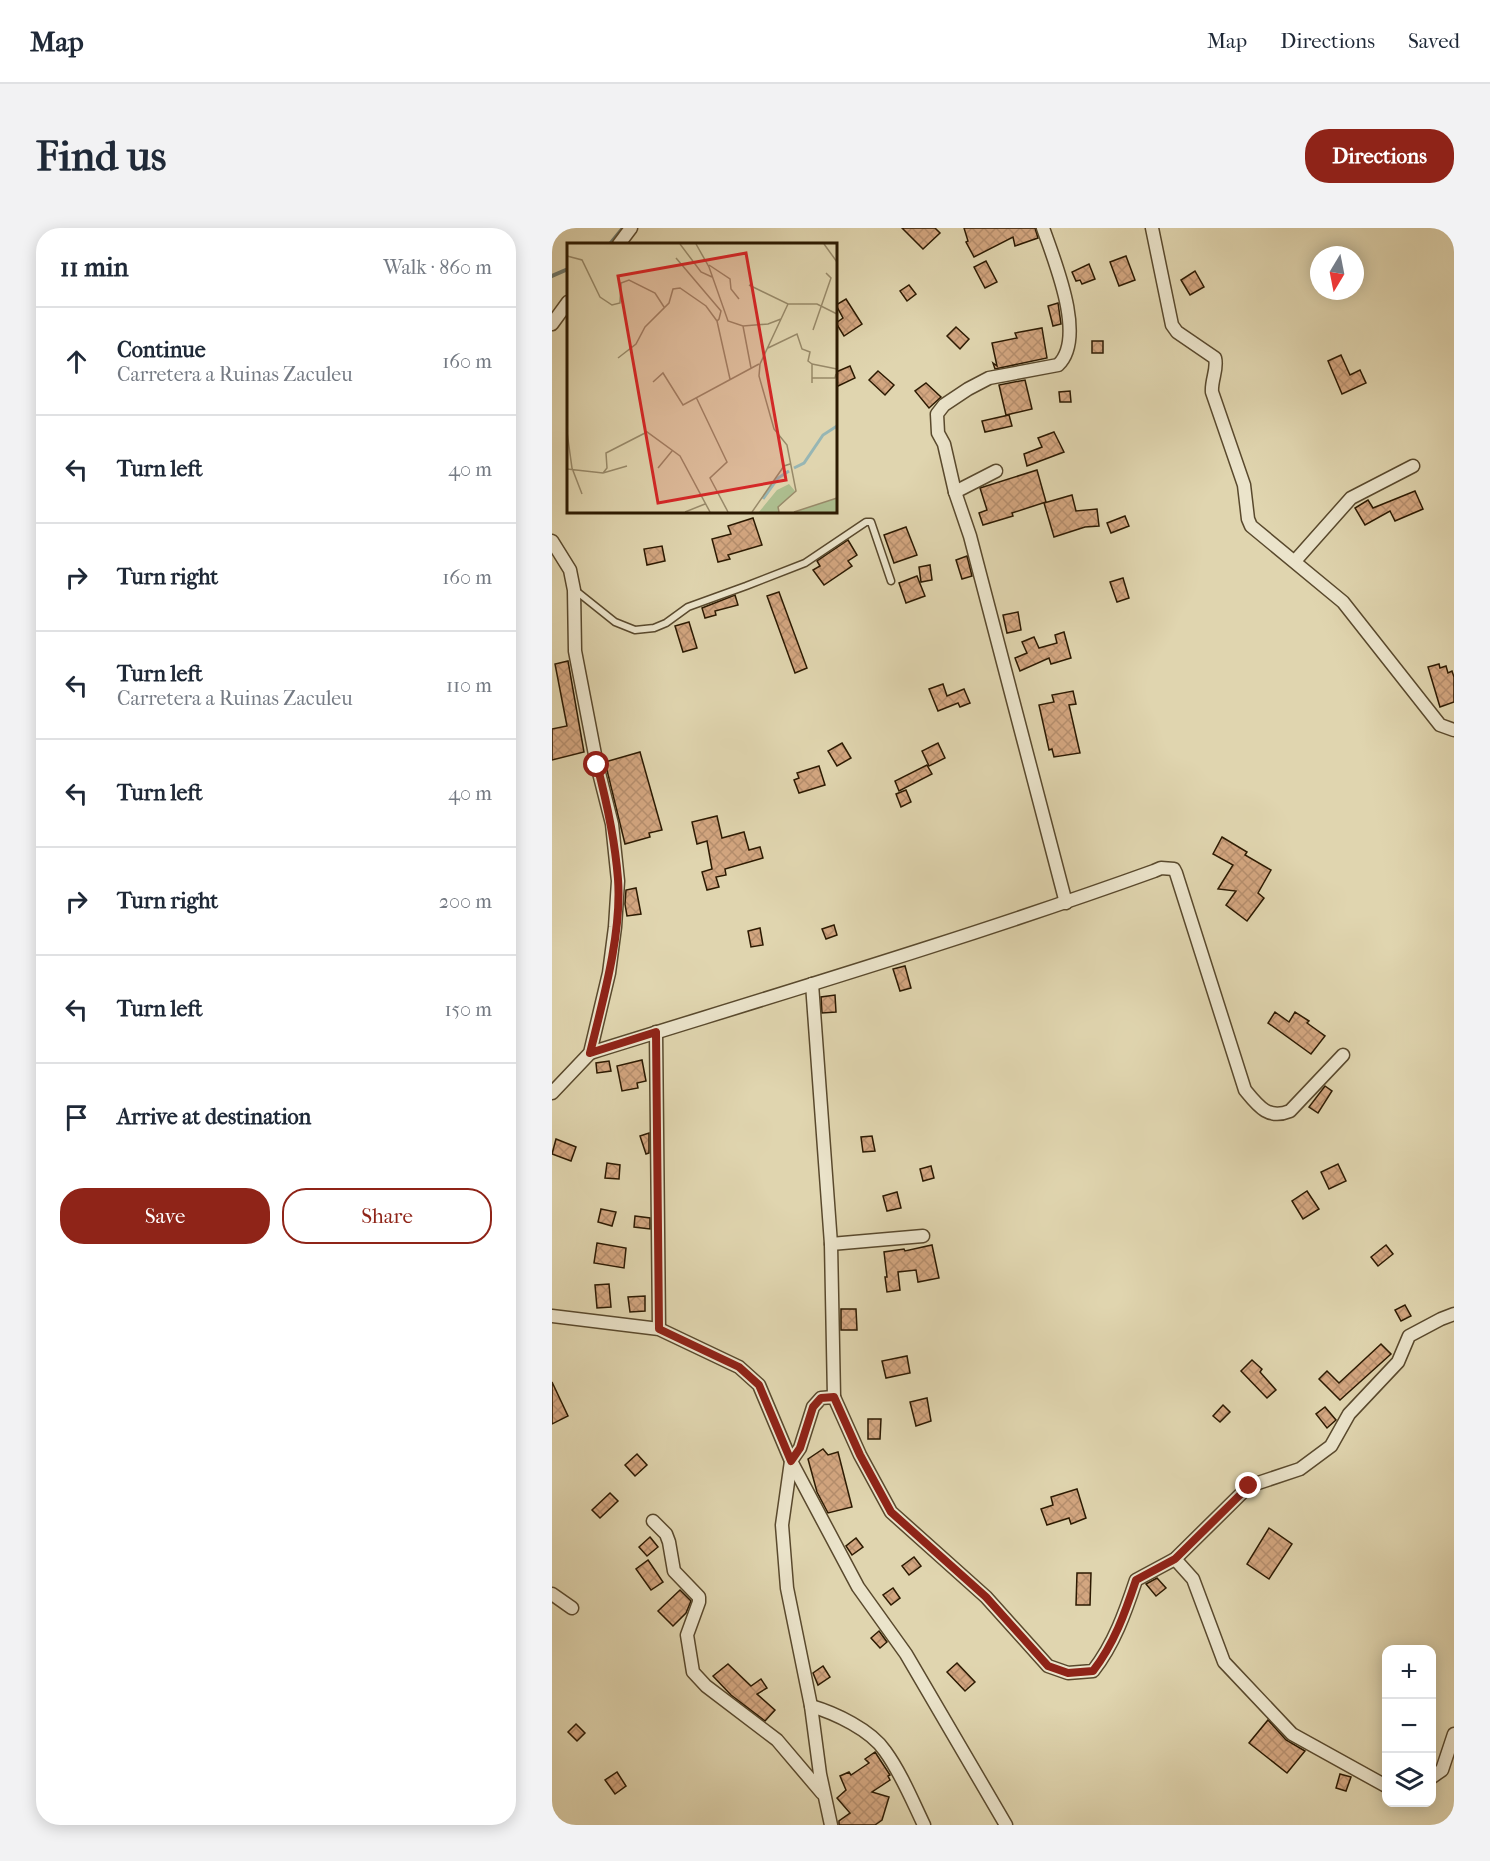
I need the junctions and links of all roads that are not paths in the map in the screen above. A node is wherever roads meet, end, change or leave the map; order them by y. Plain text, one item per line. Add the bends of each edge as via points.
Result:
1 (631, 228) edge
2 (1043, 228) edge
3 (1152, 228) edge
4 (620, 243) edge
5 (567, 303) edge
6 (552, 324) edge
7 (1413, 466) dead end
8 (996, 471) dead end
9 (955, 492) junction
10 (552, 541) edge
11 (1295, 561) junction
12 (891, 581) dead end
13 (574, 590) junction
14 (1454, 730) edge
15 (1066, 903) junction
16 (812, 984) junction
17 (656, 1032) junction
18 (590, 1053) junction
19 (1343, 1055) dead end
20 (552, 1093) edge
21 (923, 1236) dead end
22 (831, 1245) junction
23 (1454, 1314) edge
24 (552, 1316) edge
25 (659, 1329) junction
26 (834, 1397) junction
27 (791, 1461) junction
28 (653, 1521) dead end
29 (1175, 1559) junction
30 (552, 1594) edge
31 (572, 1608) dead end
32 (811, 1706) junction
33 (1454, 1734) edge
34 (1436, 1774) edge
35 (1382, 1784) edge
36 (825, 1796) junction
37 (831, 1825) edge
38 (924, 1825) edge
39 (1006, 1825) edge

1 - 4 street
2 - 9 street via 1067,306 1070,337 1066,358 1058,365 989,378 944,405 936,425
3 - 11 street via 1172,325 1177,333 1215,358 1217,364 1212,392 1244,485 1248,519 1257,532
5 - 6 street
7 - 11 street via 1351,498
8 - 9 street
9 - 15 street via 970,536
10 - 13 street via 570,570
11 - 14 street via 1343,602 1440,725
12 - 13 lane via 871,522 866,522 805,563 688,607 654,628 635,630 615,622
13 - 18 street via 575,651 612,824 618,881 609,972
15 - 16 street
15 - 19 street via 1154,870 1174,869 1245,1090 1260,1108 1280,1115 1290,1111
16 - 17 street
16 - 22 street
17 - 18 street
17 - 25 street
18 - 20 street
21 - 22 street
22 - 26 street
23 - 29 street via 1410,1336 1398,1362 1349,1414 1331,1446 1300,1469 1249,1486
24 - 25 street
25 - 27 street via 739,1367 759,1385
26 - 27 street via 821,1398 813,1407 800,1448
26 - 29 street via 891,1512 986,1597 1048,1666 1068,1673 1093,1671 1122,1622 1136,1580
27 - 32 street via 782,1525 787,1588
27 - 39 street via 858,1587 906,1654
28 - 36 street via 666,1534 674,1571 699,1597 687,1635 693,1672 777,1740
29 - 35 street via 1193,1579 1224,1662 1292,1734
30 - 31 street
32 - 36 street
32 - 38 street via 855,1725 884,1749
33 - 34 street via 1442,1770
36 - 37 street

